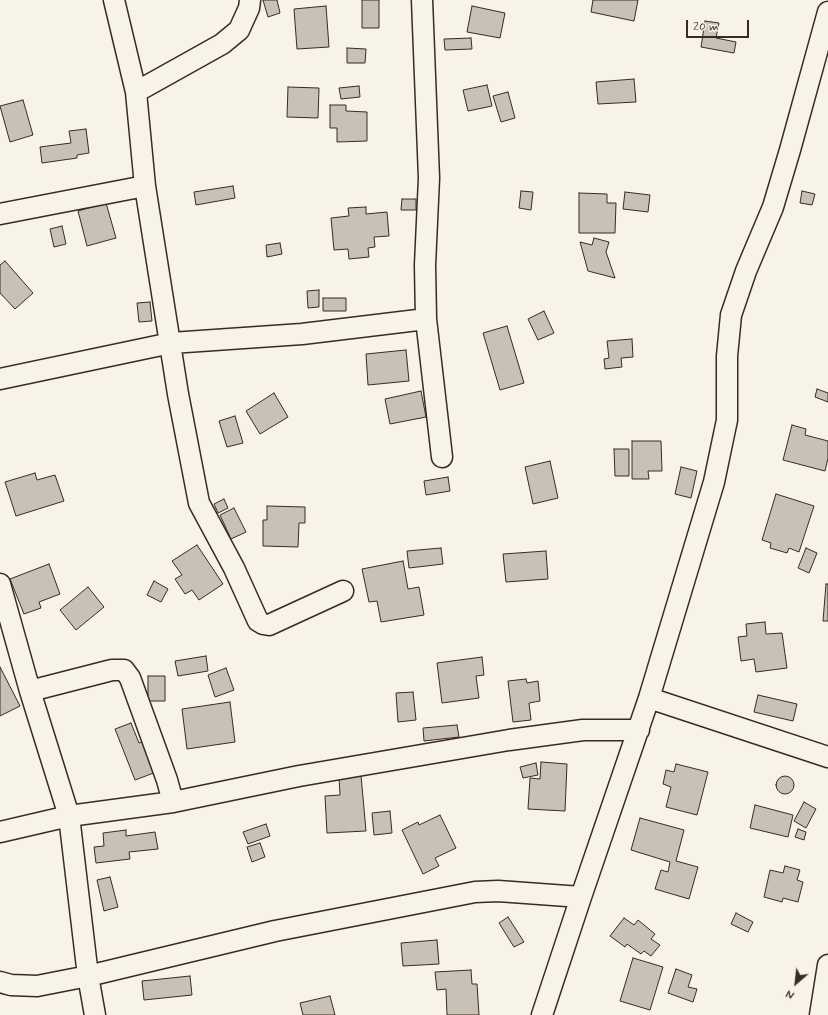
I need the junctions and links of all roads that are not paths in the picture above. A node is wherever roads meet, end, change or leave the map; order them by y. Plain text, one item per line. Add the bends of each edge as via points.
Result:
1 (114, 0) edge
2 (250, 0) edge
3 (422, 0) edge
4 (828, 12) edge
5 (136, 92) junction
6 (145, 186) junction
7 (0, 214) edge
8 (426, 319) junction
9 (171, 343) junction
10 (0, 379) edge
11 (442, 456) dead end
12 (0, 584) edge
13 (343, 591) dead end
14 (30, 691) junction
15 (649, 698) junction
16 (638, 730) junction
17 (828, 757) edge
18 (173, 802) junction
19 (69, 816) junction
20 (0, 832) edge
21 (581, 897) junction
22 (828, 965) edge
23 (88, 976) junction
24 (0, 982) edge
25 (95, 1015) edge
26 (542, 1015) edge
27 (820, 1015) edge

1 - 5 street
2 - 5 street via 239,30 222,44
3 - 8 street via 429,178
4 - 15 street via 773,207 731,315 727,356 727,420 714,482
5 - 6 street
6 - 7 street
6 - 9 street
8 - 9 street via 302,334
8 - 11 street
9 - 10 street
9 - 13 street via 199,503 234,568 258,621 269,625
12 - 14 street
14 - 18 street via 112,670 124,670 130,678
14 - 19 street
15 - 16 street
15 - 17 street
16 - 18 street via 583,730 509,740 299,776
16 - 21 street
18 - 19 street
19 - 20 street
19 - 23 street
21 - 23 street via 498,891 475,892 275,931
21 - 26 street
22 - 27 street
23 - 24 street via 37,986
23 - 25 street

